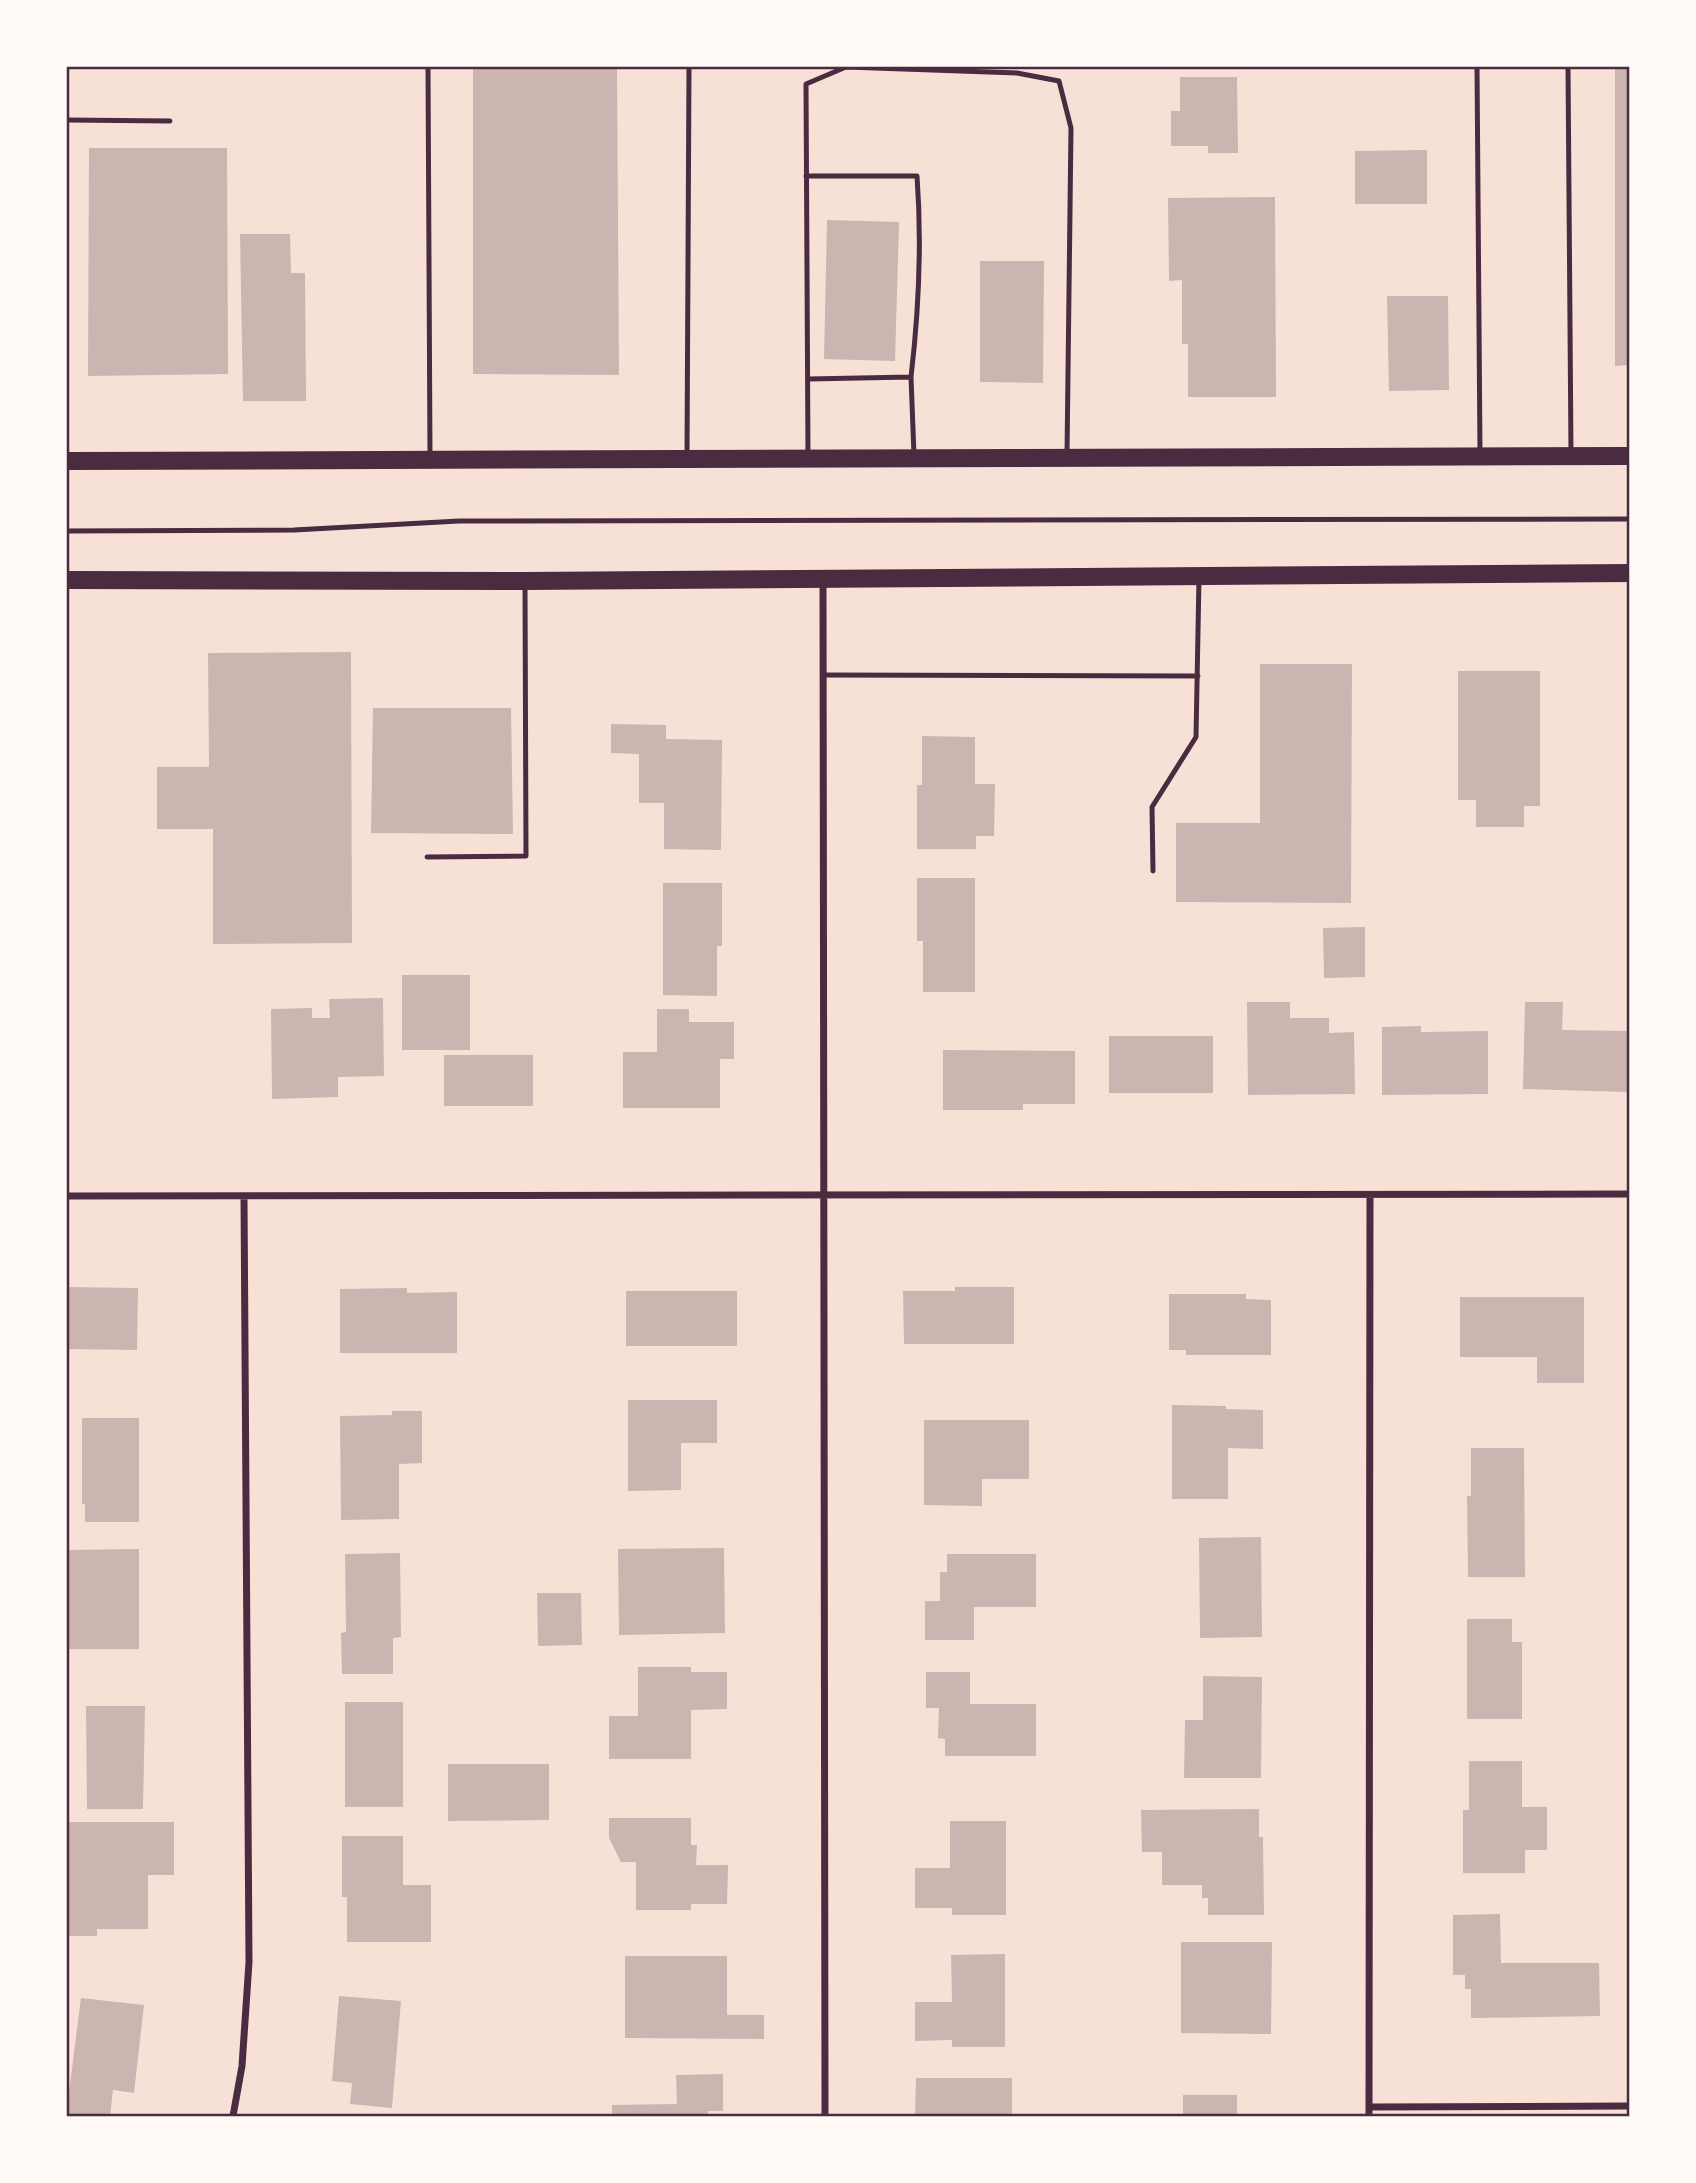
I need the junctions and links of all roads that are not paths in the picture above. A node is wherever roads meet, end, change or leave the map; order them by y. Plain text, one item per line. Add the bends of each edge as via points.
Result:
1 (428, 66) edge
2 (1477, 66) edge
3 (1567, 66) edge
4 (689, 68) edge
5 (66, 120) edge
6 (170, 121) dead end
7 (806, 176) junction
8 (911, 377) junction
9 (808, 379) junction
10 (1480, 456) junction
11 (1571, 456) junction
12 (1629, 456) edge
13 (914, 458) junction
14 (1067, 458) junction
15 (687, 459) junction
16 (808, 459) junction
17 (430, 460) junction
18 (66, 461) edge
19 (1629, 519) edge
20 (66, 531) edge
21 (1629, 573) edge
22 (1199, 575) junction
23 (823, 578) junction
24 (66, 580) edge
25 (525, 581) junction
26 (823, 675) junction
27 (1198, 676) junction
28 (427, 857) dead end
29 (1153, 871) dead end
30 (824, 1195) junction
31 (1370, 1195) junction
32 (1629, 1195) edge
33 (66, 1196) edge
34 (244, 1196) junction
35 (1629, 2106) edge
36 (1369, 2107) junction
37 (233, 2116) edge
38 (825, 2116) edge
39 (1369, 2116) edge

1 - 17 lane
2 - 10 lane
3 - 11 lane
4 - 15 lane
5 - 6 lane
7 - 8 lane via 917,176 919,303
7 - 9 lane
7 - 14 lane via 806,84 846,67 1017,73 1059,81 1071,128
8 - 9 lane
8 - 13 lane
9 - 16 lane
10 - 11 main road
10 - 14 main road
11 - 12 main road
13 - 14 main road
13 - 16 main road
15 - 16 main road
15 - 17 main road
17 - 18 main road
19 - 20 lane via 459,521 294,530
21 - 22 main road
22 - 23 main road
22 - 27 lane
23 - 25 main road
23 - 26 street
24 - 25 main road
25 - 28 lane via 526,856
26 - 27 lane
26 - 30 street
27 - 29 lane via 1196,737 1152,807
30 - 31 street
30 - 34 street
30 - 38 street
31 - 32 street
31 - 36 street
33 - 34 street
34 - 37 street via 249,1962 242,2066
35 - 36 street
36 - 39 street

